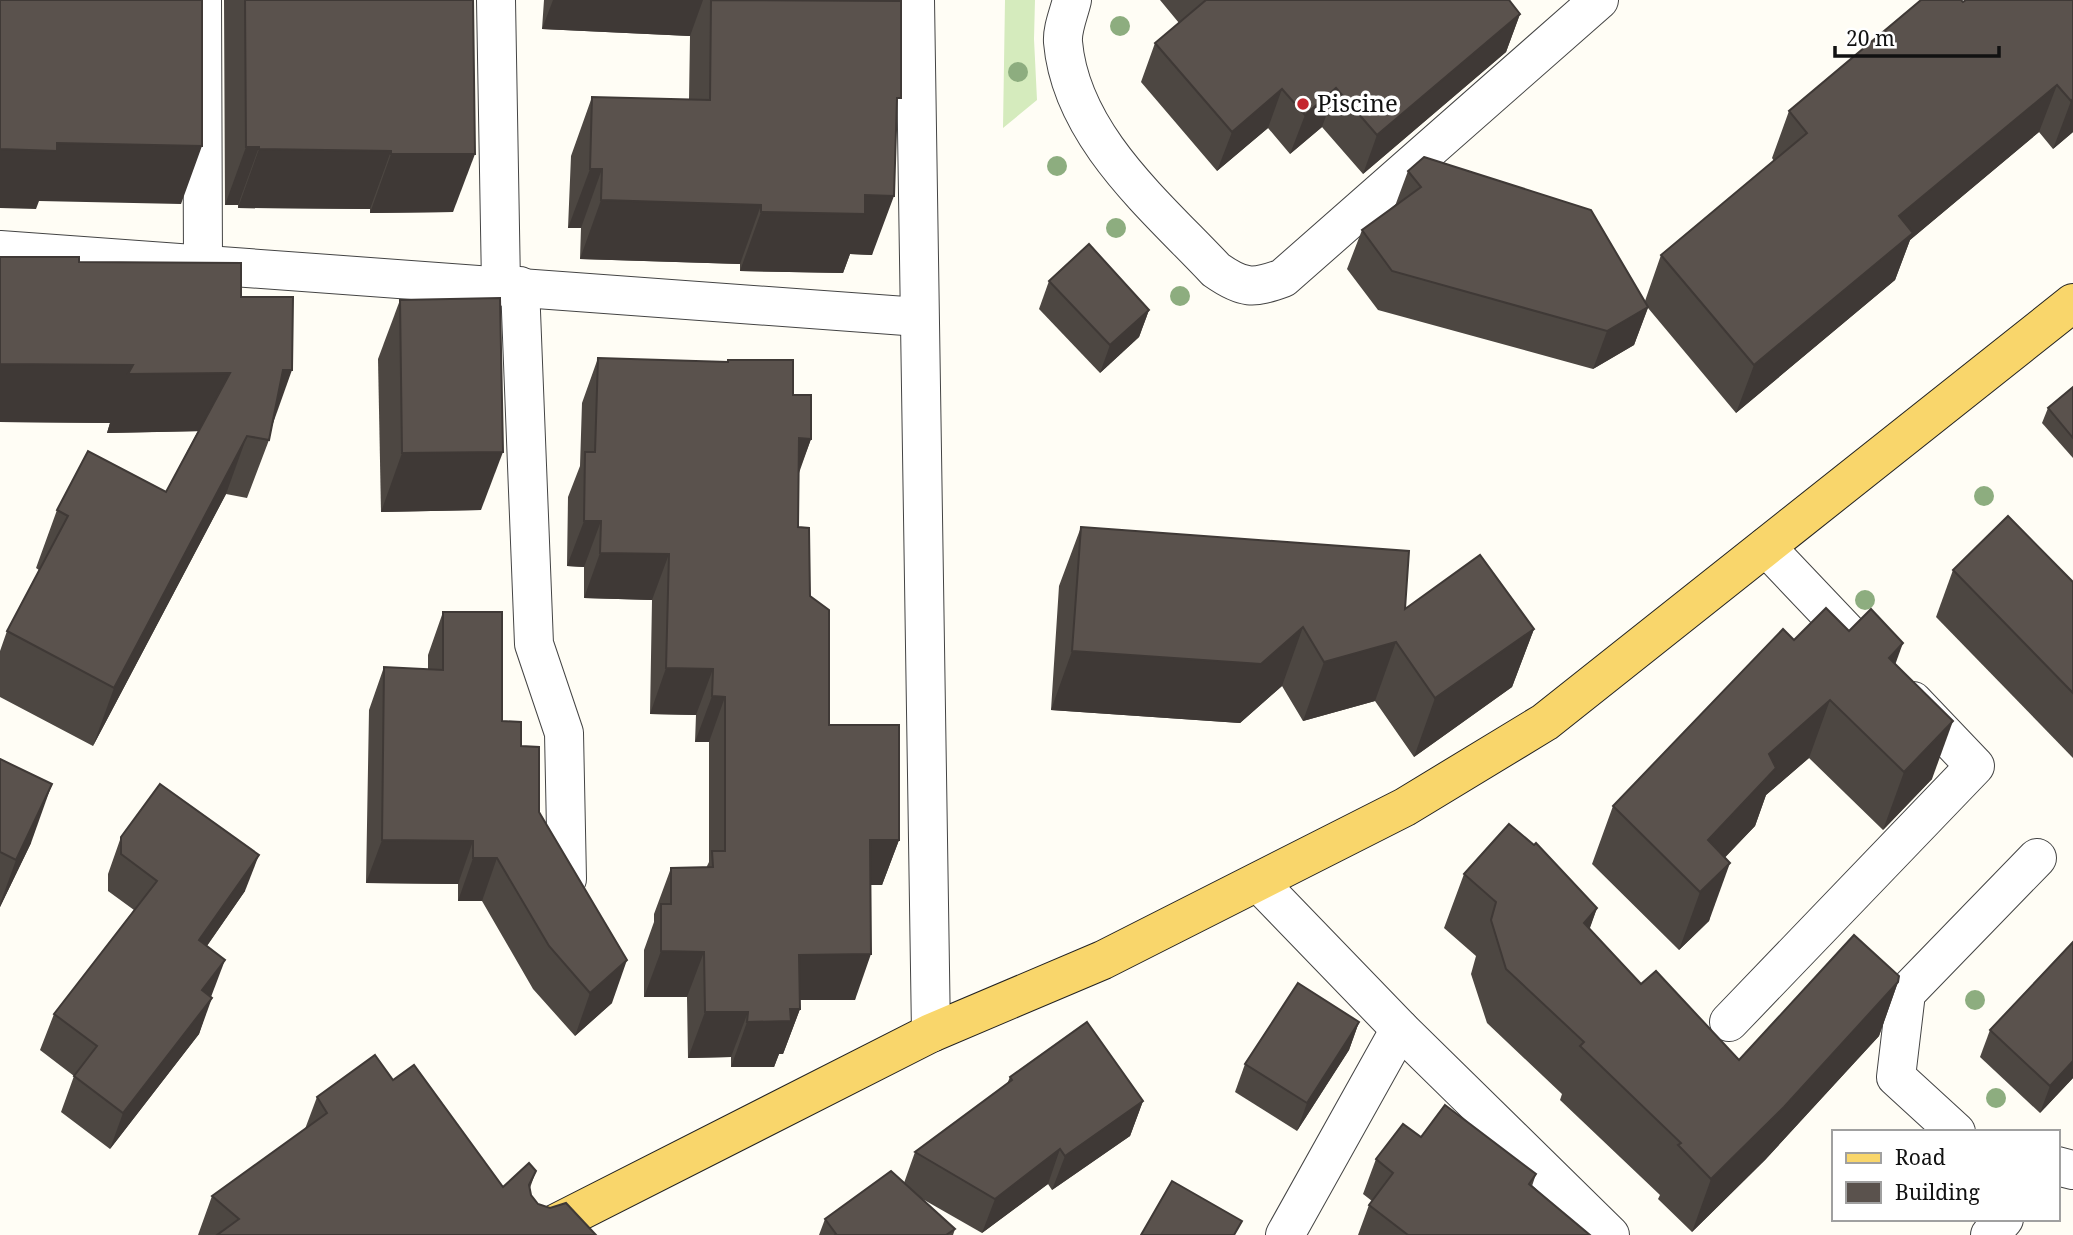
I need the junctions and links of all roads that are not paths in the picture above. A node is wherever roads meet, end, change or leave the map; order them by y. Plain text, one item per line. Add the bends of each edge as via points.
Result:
1 (202, 0) edge
2 (496, 0) edge
3 (915, 0) edge
4 (1072, 0) edge
5 (1599, 0) edge
6 (0, 250) edge
7 (202, 264) junction
8 (510, 285) junction
9 (2073, 303) edge
10 (919, 317) junction
11 (1766, 547) junction
12 (2037, 858) dead end
13 (567, 879) edge
14 (1258, 883) junction
15 (1729, 1021) dead end
16 (1400, 1029) junction
17 (931, 1033) junction
18 (1954, 1130) edge
19 (2002, 1221) edge
20 (533, 1235) edge
21 (1285, 1235) edge
22 (1610, 1235) edge
23 (1990, 1235) edge

1 - 7 street
2 - 8 street
3 - 10 street
4 - 5 street via 1063,40 1074,94 1108,154 1216,270 1233,282 1259,287 1283,278
6 - 7 street
7 - 8 street
8 - 10 street
8 - 13 street via 534,643 564,733
9 - 11 main road
10 - 17 street
11 - 14 main road via 1545,722 1405,807
11 - 15 street via 1975,766
12 - 18 street via 1906,993 1896,1077
14 - 16 street
14 - 17 main road via 1103,960
16 - 21 street
16 - 22 street
17 - 20 main road
19 - 23 street

